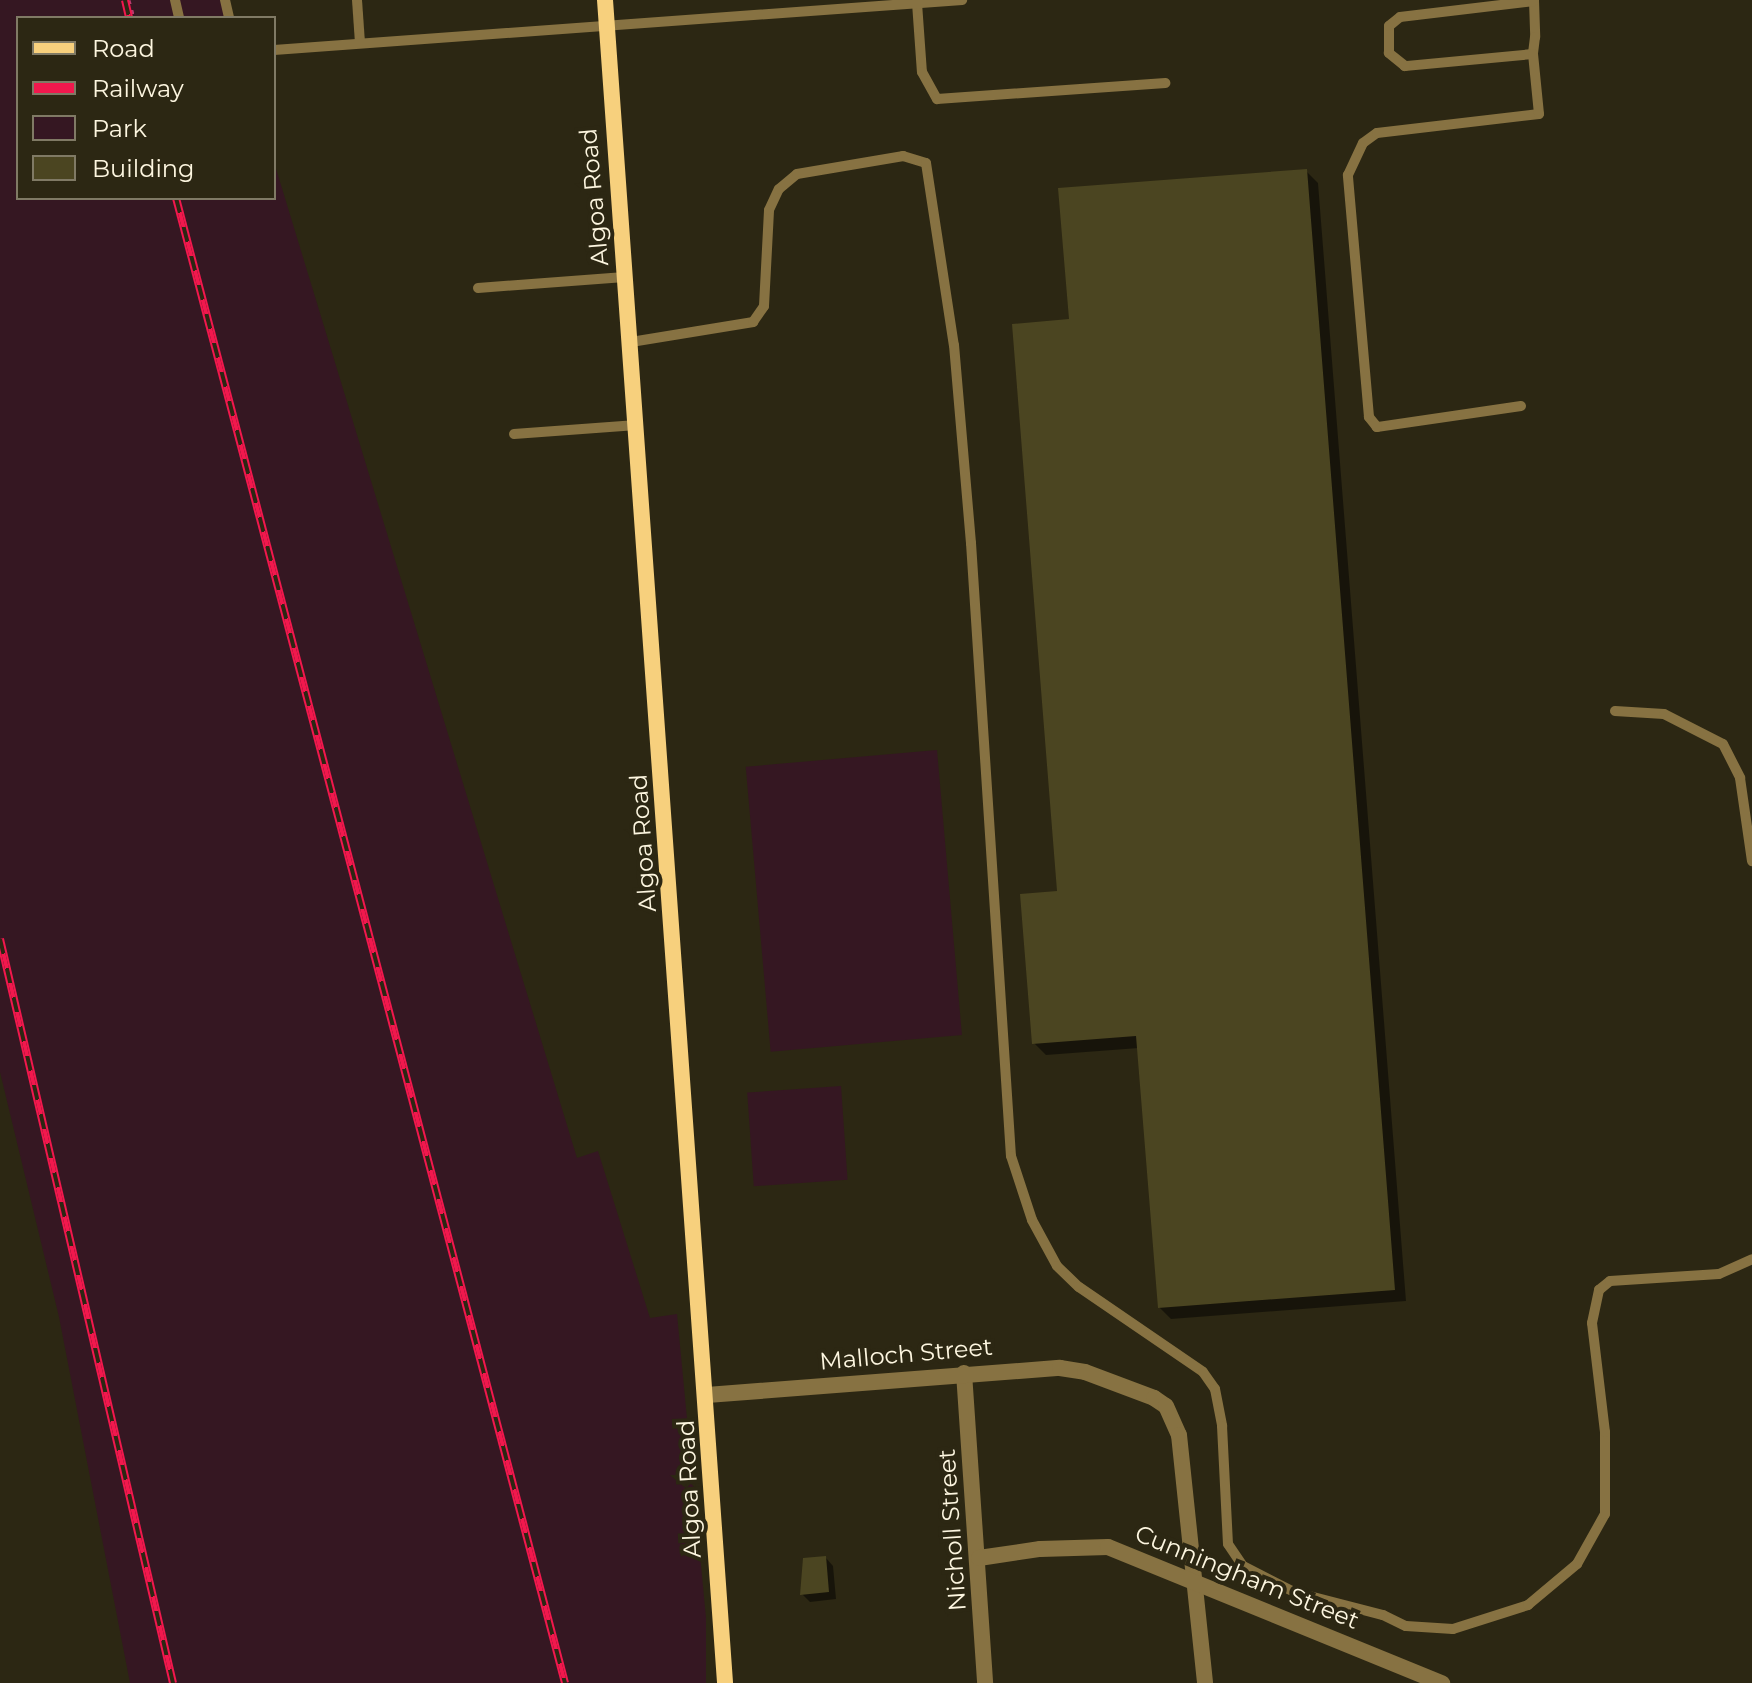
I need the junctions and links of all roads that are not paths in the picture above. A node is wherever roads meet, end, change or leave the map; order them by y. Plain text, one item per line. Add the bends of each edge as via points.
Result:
1 (357, 0) edge
2 (605, 0) edge
3 (962, 0) edge
4 (1534, 0) edge
5 (917, 3) junction
6 (607, 25) junction
7 (360, 43) junction
8 (276, 50) edge
9 (1533, 54) junction
10 (1165, 83) dead end
11 (625, 277) junction
12 (478, 288) dead end
13 (631, 342) junction
14 (1521, 406) dead end
15 (637, 425) junction
16 (514, 434) dead end
17 (1615, 711) dead end
18 (1752, 861) edge
19 (1752, 1259) edge
20 (964, 1373) junction
21 (707, 1395) junction
22 (979, 1558) junction
23 (1196, 1581) junction
24 (725, 1683) edge
25 (985, 1683) edge
26 (1205, 1683) edge
27 (1442, 1683) edge

1 - 7 lane
2 - 6 street, Algoa Road
3 - 5 lane
4 - 9 lane
4 - 9 lane via 1400,17 1389,26 1389,53 1405,66
5 - 6 lane
5 - 10 lane via 922,72 937,99
6 - 7 lane
6 - 11 street, Algoa Road
7 - 8 lane
9 - 14 lane via 1539,114 1377,133 1363,143 1348,175 1369,417 1377,427
11 - 12 lane
11 - 13 street, Algoa Road
13 - 15 street, Algoa Road
13 - 19 lane via 753,322 764,306 769,210 779,189 797,174 903,156 926,163 954,345 970,528 1011,1156 1032,1220 1057,1266 1079,1287 1203,1372 1215,1389 1228,1544 1243,1566 1294,1592 1406,1626 1453,1629 1528,1605 1577,1564 1605,1514 1605,1432 1592,1323 1599,1290 1610,1281 1719,1274
15 - 16 lane
15 - 21 street, Algoa Road
17 - 18 lane via 1664,714 1723,744 1740,778
20 - 21 street, Malloch Street
20 - 22 street, Nicholl Street
20 - 23 street, Malloch Street via 1072,1369 1154,1398 1173,1417
21 - 24 street, Algoa Road
22 - 23 street, Cunningham Street via 1099,1546
22 - 25 street, Nicholl Street
23 - 26 street, Malloch Street
23 - 27 street, Cunningham Street

